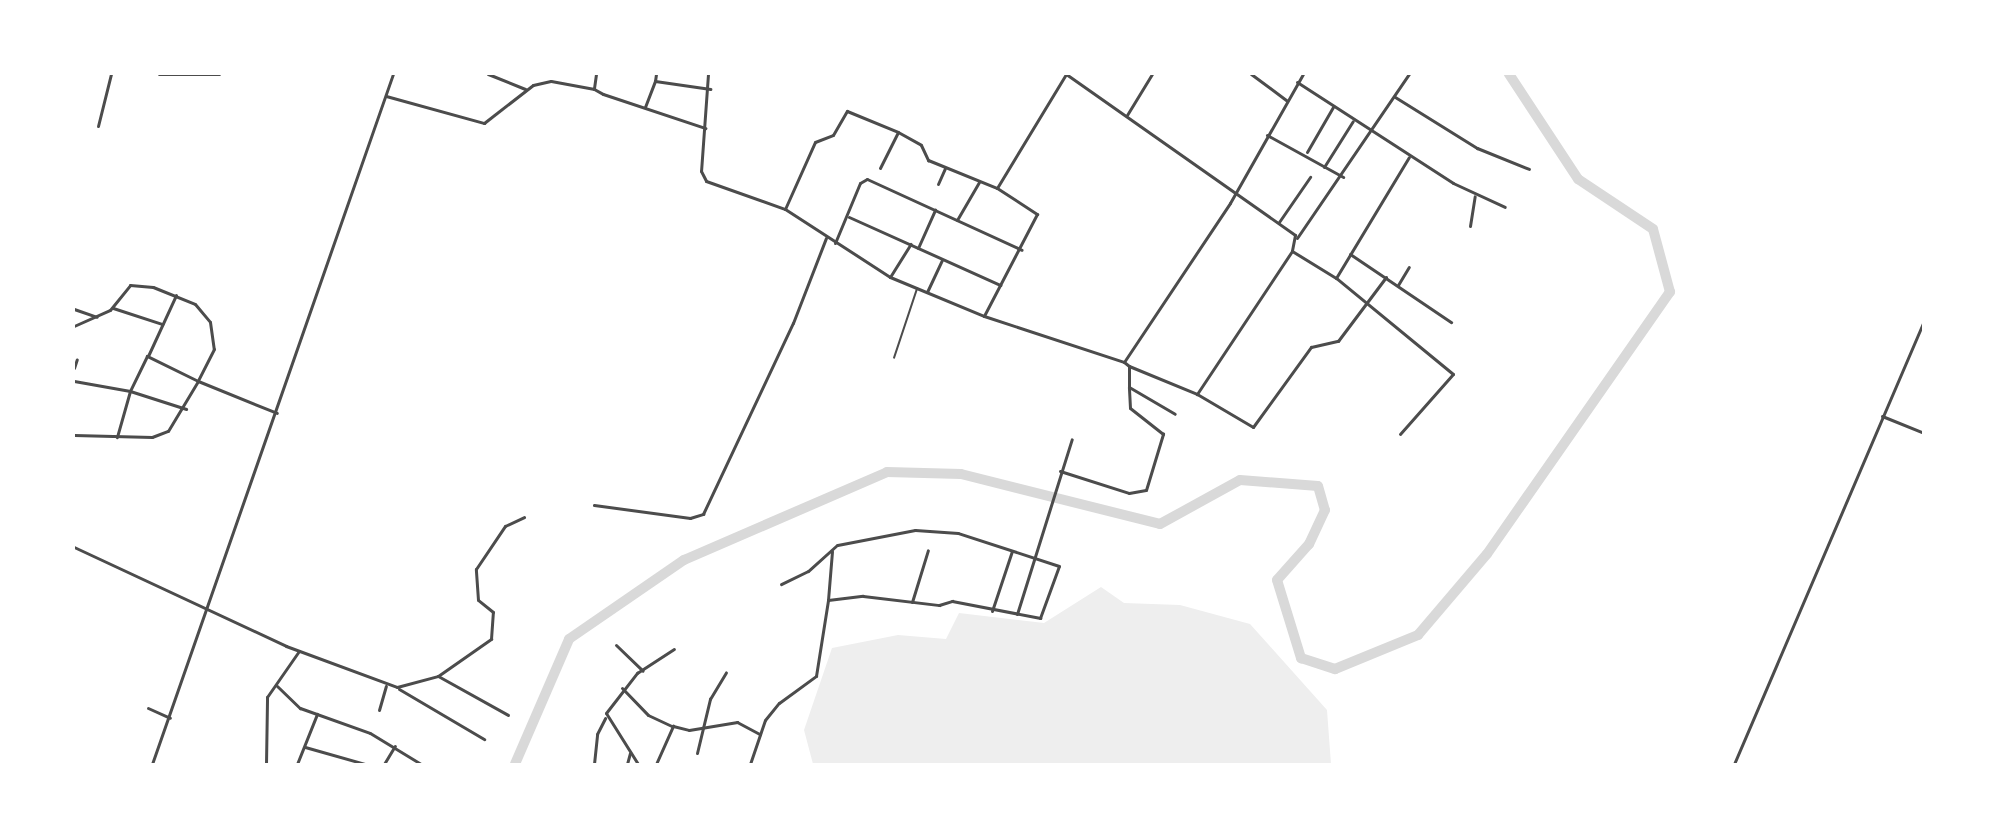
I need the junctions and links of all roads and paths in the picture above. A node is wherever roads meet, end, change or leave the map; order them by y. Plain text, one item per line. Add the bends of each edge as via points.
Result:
1 (111, 74) edge
2 (159, 74) edge
3 (219, 74) edge
4 (393, 74) edge
5 (488, 74) edge
6 (596, 74) edge
7 (656, 74) edge
8 (708, 74) edge
9 (1066, 74) edge
10 (1152, 74) edge
11 (1251, 74) edge
12 (1303, 74) edge
13 (1409, 74) edge
14 (655, 81) junction
15 (1297, 82) junction
16 (591, 88) junction
17 (525, 89) junction
18 (710, 89) junction
19 (386, 96) junction
20 (1395, 97) junction
21 (1286, 100) junction
22 (1333, 107) junction
23 (645, 108) junction
24 (1127, 115) junction
25 (1353, 121) junction
26 (98, 126) dead end
27 (705, 128) junction
28 (898, 132) junction
29 (1372, 133) junction
30 (1267, 135) junction
31 (1307, 152) dead end
32 (1409, 157) junction
33 (1324, 167) junction
34 (880, 168) dead end
35 (945, 168) junction
36 (1529, 169) dead end
37 (1310, 177) dead end
38 (1343, 177) junction
39 (980, 182) junction
40 (938, 184) dead end
41 (997, 188) junction
42 (1236, 192) junction
43 (1474, 196) junction
44 (1505, 207) dead end
45 (785, 209) junction
46 (935, 210) junction
47 (849, 217) junction
48 (957, 220) junction
49 (1279, 222) junction
50 (1470, 226) dead end
51 (826, 238) junction
52 (1296, 239) junction
53 (835, 243) junction
54 (911, 244) junction
55 (918, 248) junction
56 (1022, 250) junction
57 (1292, 251) junction
58 (1350, 254) junction
59 (942, 260) junction
60 (1409, 267) dead end
61 (890, 277) junction
62 (1386, 277) junction
63 (1336, 278) junction
64 (1000, 285) junction
65 (1398, 285) junction
66 (917, 289) junction
67 (927, 292) junction
68 (176, 295) junction
69 (1366, 300) junction
70 (113, 308) junction
71 (74, 309) edge
72 (984, 316) junction
73 (98, 317) junction
74 (1923, 321) edge
75 (1452, 322) dead end
76 (162, 324) junction
77 (74, 326) edge
78 (147, 356) junction
79 (894, 358) dead end
80 (77, 359) dead end
81 (1124, 362) junction
82 (1130, 366) junction
83 (74, 368) edge
84 (74, 381) edge
85 (198, 381) junction
86 (1129, 387) junction
87 (130, 391) junction
88 (1197, 394) junction
89 (186, 409) junction
90 (276, 414) junction
91 (1175, 414) dead end
92 (1882, 416) junction
93 (1923, 433) edge
94 (1400, 434) dead end
95 (74, 435) edge
96 (117, 437) junction
97 (1072, 439) dead end
98 (1060, 471) junction
99 (594, 505) dead end
100 (524, 516) dead end
101 (74, 547) edge
102 (832, 550) junction
103 (928, 550) dead end
104 (1012, 551) junction
105 (1035, 558) junction
106 (781, 584) dead end
107 (828, 600) junction
108 (912, 602) junction
109 (207, 609) junction
110 (992, 610) junction
111 (1017, 614) junction
112 (616, 645) dead end
113 (674, 649) dead end
114 (299, 651) junction
115 (643, 671) junction
116 (726, 672) dead end
117 (438, 676) junction
118 (277, 686) junction
119 (386, 686) junction
120 (397, 687) junction
121 (622, 688) junction
122 (148, 708) dead end
123 (379, 710) dead end
124 (317, 714) junction
125 (508, 715) dead end
126 (170, 718) junction
127 (605, 718) junction
128 (673, 726) junction
129 (701, 729) junction
130 (760, 734) junction
131 (484, 739) dead end
132 (395, 746) junction
133 (305, 747) junction
134 (630, 753) junction
135 (697, 753) dead end
136 (152, 765) edge
137 (266, 765) edge
138 (297, 765) edge
139 (365, 765) edge
140 (384, 765) edge
141 (421, 765) edge
142 (594, 765) edge
143 (627, 765) edge
144 (638, 765) edge
145 (656, 765) edge
146 (750, 765) edge
147 (1734, 765) edge

1 - 26 street
2 - 3 street
4 - 19 street
5 - 17 street
6 - 16 street
7 - 14 street
8 - 18 street
9 - 24 street
9 - 41 street
10 - 24 street
11 - 21 street
12 - 15 street
13 - 20 street
14 - 18 street
14 - 23 street
15 - 21 street
15 - 22 street
16 - 17 street via 551,81
16 - 23 street
17 - 19 street via 484,123
18 - 27 street
19 - 90 street
20 - 29 street
20 - 36 street via 1477,148
21 - 30 street
22 - 25 street
22 - 31 street
23 - 27 street
24 - 42 street
25 - 29 street
25 - 33 street
27 - 45 street via 703,178
28 - 34 street
28 - 35 street
28 - 45 street via 846,111 833,135 815,142
29 - 32 street
29 - 38 street
30 - 33 street
30 - 42 street
32 - 43 street
32 - 58 street
33 - 38 street
35 - 39 street
35 - 40 street
37 - 49 street
38 - 52 street
39 - 41 street
39 - 48 street
41 - 56 street via 1031,208 1037,219
42 - 49 street
42 - 81 street
43 - 44 street
43 - 50 street
45 - 51 street
46 - 47 street via 880,180 860,183
46 - 48 street
46 - 55 street
47 - 53 street
47 - 54 street
48 - 56 street
49 - 52 street
51 - 53 street
51 - 99 street via 703,514 690,518
52 - 57 street
53 - 61 street
54 - 55 street
54 - 61 street
55 - 59 street
56 - 64 street
57 - 63 street
57 - 88 street
58 - 62 street
58 - 63 street
59 - 64 street
59 - 67 street
60 - 65 street
61 - 66 street
62 - 65 street
62 - 69 street
63 - 69 street
64 - 72 street
65 - 75 street
66 - 67 street
66 - 79 lane
67 - 72 street
68 - 70 street via 130,285
68 - 76 street
68 - 85 street via 195,304 210,322 214,349
69 - 88 street via 1338,342 1311,347 1256,426
69 - 94 street via 1453,374
70 - 73 street
70 - 76 street
71 - 73 street
72 - 81 street via 1032,328
73 - 77 street
74 - 92 street
76 - 78 street
78 - 85 street
78 - 87 street
80 - 83 street
81 - 82 street
82 - 86 street
82 - 88 street
84 - 87 street
85 - 89 street
85 - 90 street
86 - 91 street
86 - 98 street via 1131,408 1162,434 1146,490 1129,493
87 - 89 street
87 - 96 street
89 - 96 street via 168,432
90 - 109 street
92 - 93 street
92 - 147 street
95 - 96 street
97 - 98 street
98 - 105 street
100 - 117 street via 508,523 476,569 478,600 493,612 491,639
101 - 109 street
102 - 104 street via 881,534 915,530 958,533
102 - 106 street via 808,571
102 - 107 street
103 - 108 street
104 - 105 street
104 - 110 street
105 - 111 street
105 - 111 street via 1059,566 1044,615
107 - 108 street via 870,596
107 - 130 street via 816,676 779,703
108 - 110 street via 952,601
109 - 114 street
109 - 126 street
110 - 111 street
112 - 115 street
113 - 115 street
114 - 118 street
114 - 119 street
115 - 121 street
116 - 129 street via 712,693
117 - 120 street
117 - 125 street
118 - 124 street via 288,700
118 - 137 street via 267,697
119 - 120 street
119 - 123 street
120 - 131 street
121 - 127 street
121 - 128 street via 648,715
122 - 126 street
124 - 132 street
124 - 133 street
126 - 136 street
127 - 134 street
127 - 142 street via 597,734
128 - 129 street
128 - 145 street
129 - 130 street via 737,722
129 - 135 street
130 - 146 street
132 - 140 street
132 - 141 street
133 - 138 street
133 - 139 street
134 - 143 street
134 - 144 street

